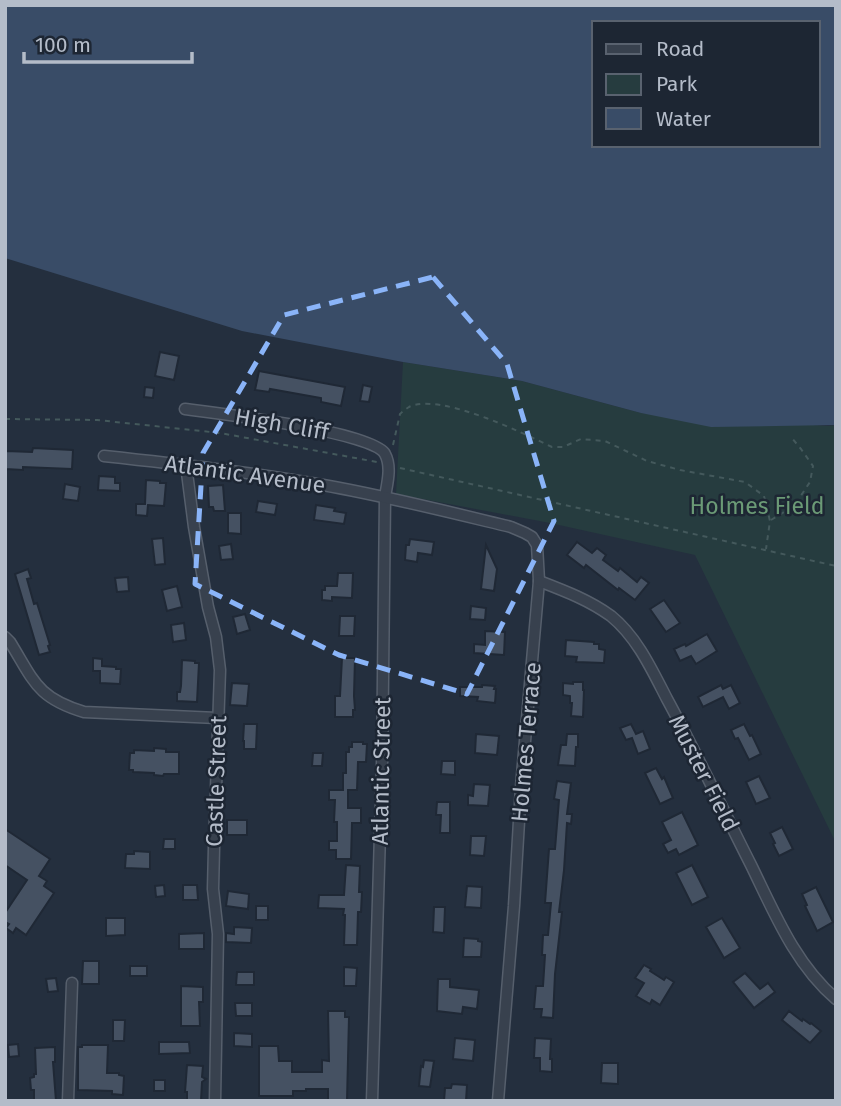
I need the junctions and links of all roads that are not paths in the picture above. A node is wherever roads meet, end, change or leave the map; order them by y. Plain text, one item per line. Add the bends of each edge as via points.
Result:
1 (185, 409) dead end
2 (104, 456) dead end
3 (186, 465) junction
4 (388, 465) joint
5 (385, 498) junction
6 (540, 581) junction
7 (5, 637) edge
8 (217, 718) junction
9 (72, 983) dead end
10 (836, 999) edge
11 (68, 1101) edge
12 (215, 1101) edge
13 (372, 1101) edge
14 (498, 1101) edge

1 - 4 street, High Cliff via 334,433 377,446
2 - 3 street, Atlantic Avenue
3 - 5 street, Atlantic Avenue
3 - 8 street, Castle Street via 216,637 220,670
4 - 5 street, Atlantic Street
5 - 6 street, Holmes Terrace via 525,533 537,545
5 - 13 street, Atlantic Street
6 - 10 street, Muster Field via 581,597 612,617 632,638 780,926 803,964
6 - 14 street, Holmes Terrace
7 - 8 street via 38,688 66,706 84,712
8 - 12 street, Castle Street
9 - 11 street

